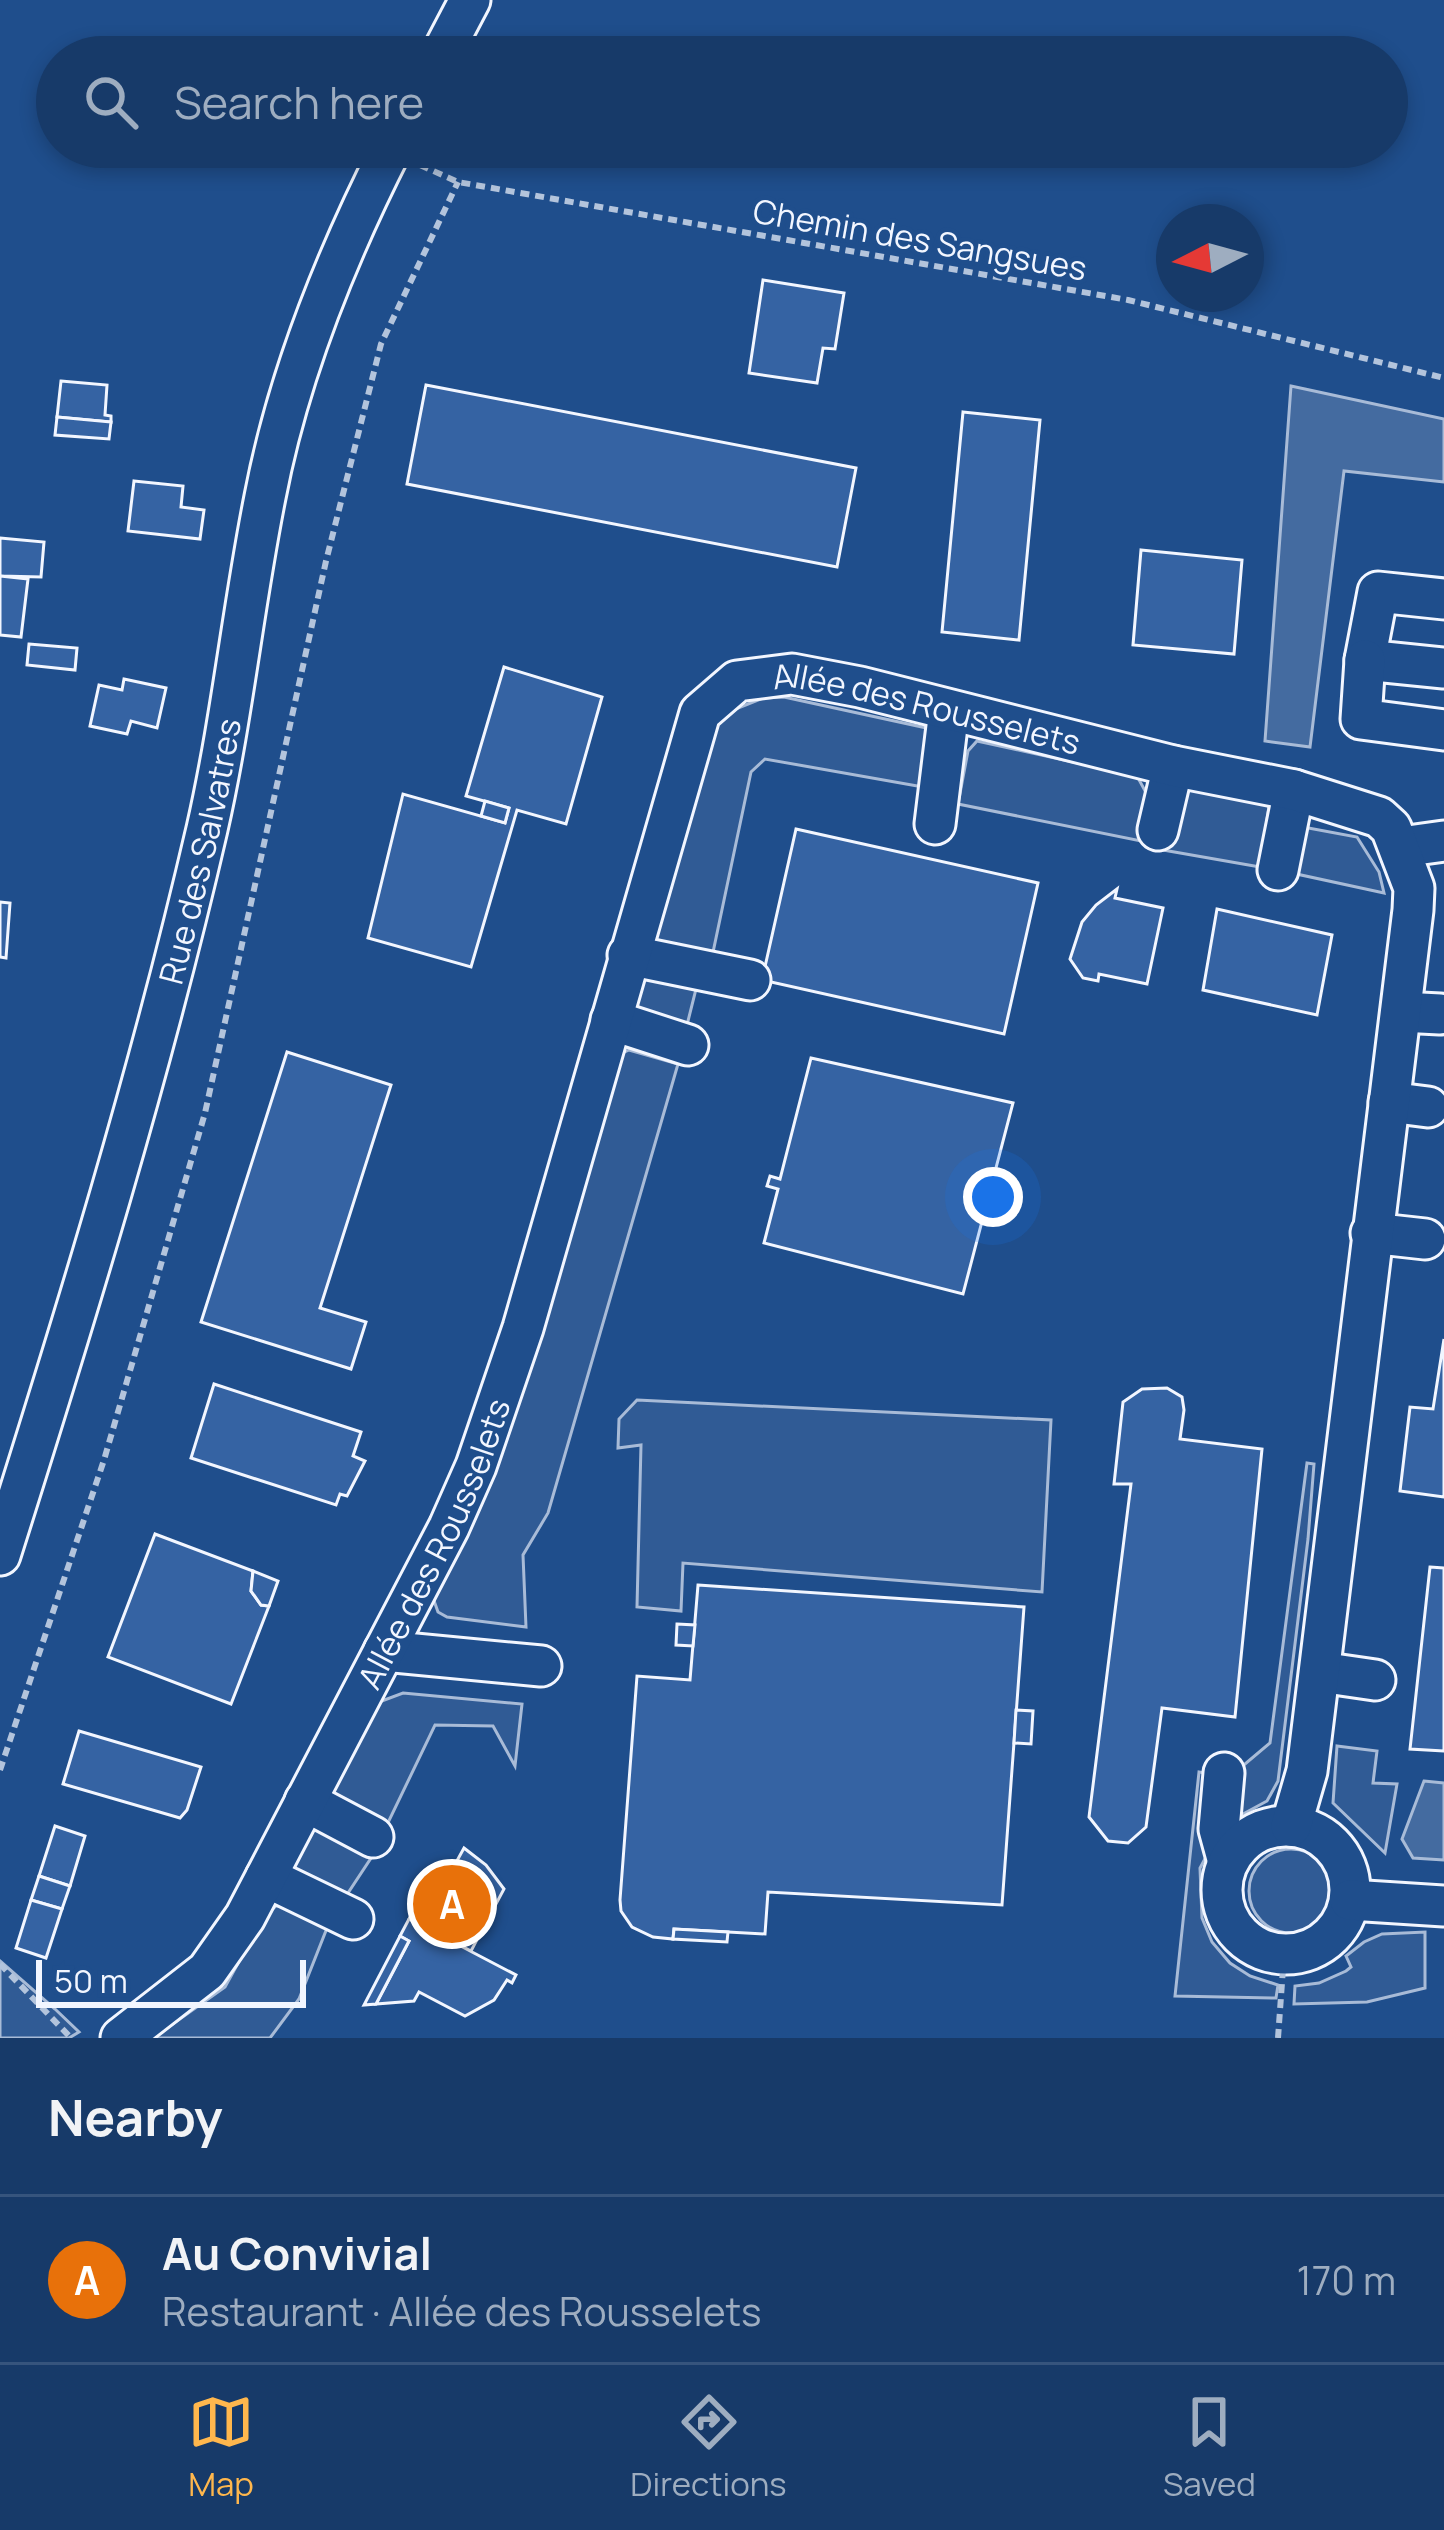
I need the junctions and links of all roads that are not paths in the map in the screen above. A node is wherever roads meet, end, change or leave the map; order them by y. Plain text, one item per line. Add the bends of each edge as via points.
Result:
1 (470, 0) edge
2 (451, 36) edge
3 (381, 168) edge
4 (1444, 599) edge
5 (1365, 660) junction
6 (1444, 668) edge
7 (949, 710) junction
8 (1444, 730) edge
9 (1173, 766) junction
10 (1294, 790) junction
11 (934, 824) dead end
12 (1158, 830) dead end
13 (1444, 841) edge
14 (1401, 847) junction
15 (1277, 870) dead end
16 (628, 955) junction
17 (750, 980) dead end
18 (610, 1020) junction
19 (688, 1045) dead end
20 (1371, 1233) junction
21 (1425, 1239) dead end
22 (0, 1555) edge
23 (384, 1651) junction
24 (541, 1666) dead end
25 (1320, 1672) junction
26 (1375, 1680) dead end
27 (1224, 1773) dead end
28 (305, 1801) junction
29 (1291, 1826) junction
30 (374, 1837) dead end
31 (1228, 1862) junction
32 (266, 1877) junction
33 (1350, 1900) junction
34 (1437, 1906) edge
35 (353, 1918) dead end
36 (121, 2038) edge

1 - 2 street
3 - 22 street, Rue des Salvatres via 331,278 265,493 208,822 163,1012
4 - 5 street via 1378,592
5 - 6 street
5 - 8 street via 1361,719
7 - 9 street, Allée des Rousselets
7 - 11 street
7 - 16 street, Allée des Rousselets via 794,664 737,681 700,713
9 - 10 street, Allée des Rousselets
9 - 12 street
10 - 14 street, Allée des Rousselets via 1379,818
10 - 15 street
13 - 14 street
14 - 20 street via 1414,888 1421,1013 1408,1104
16 - 17 street
16 - 18 street, Allée des Rousselets
18 - 19 street
18 - 23 street, Allée des Rousselets via 476,1466
20 - 21 street
20 - 25 street
23 - 24 street
23 - 28 street, Allée des Rousselets
25 - 26 street
25 - 29 street
27 - 31 street via 1219,1829
28 - 30 street
28 - 32 street, Allée des Rousselets
29 - 31 street via 1254,1834
29 - 33 street via 1312,1831 1343,1859
31 - 33 street via 1223,1904 1231,1924 1263,1951 1303,1953 1334,1934
32 - 35 street
32 - 36 street, Allée des Rousselets via 207,1971
33 - 34 street

